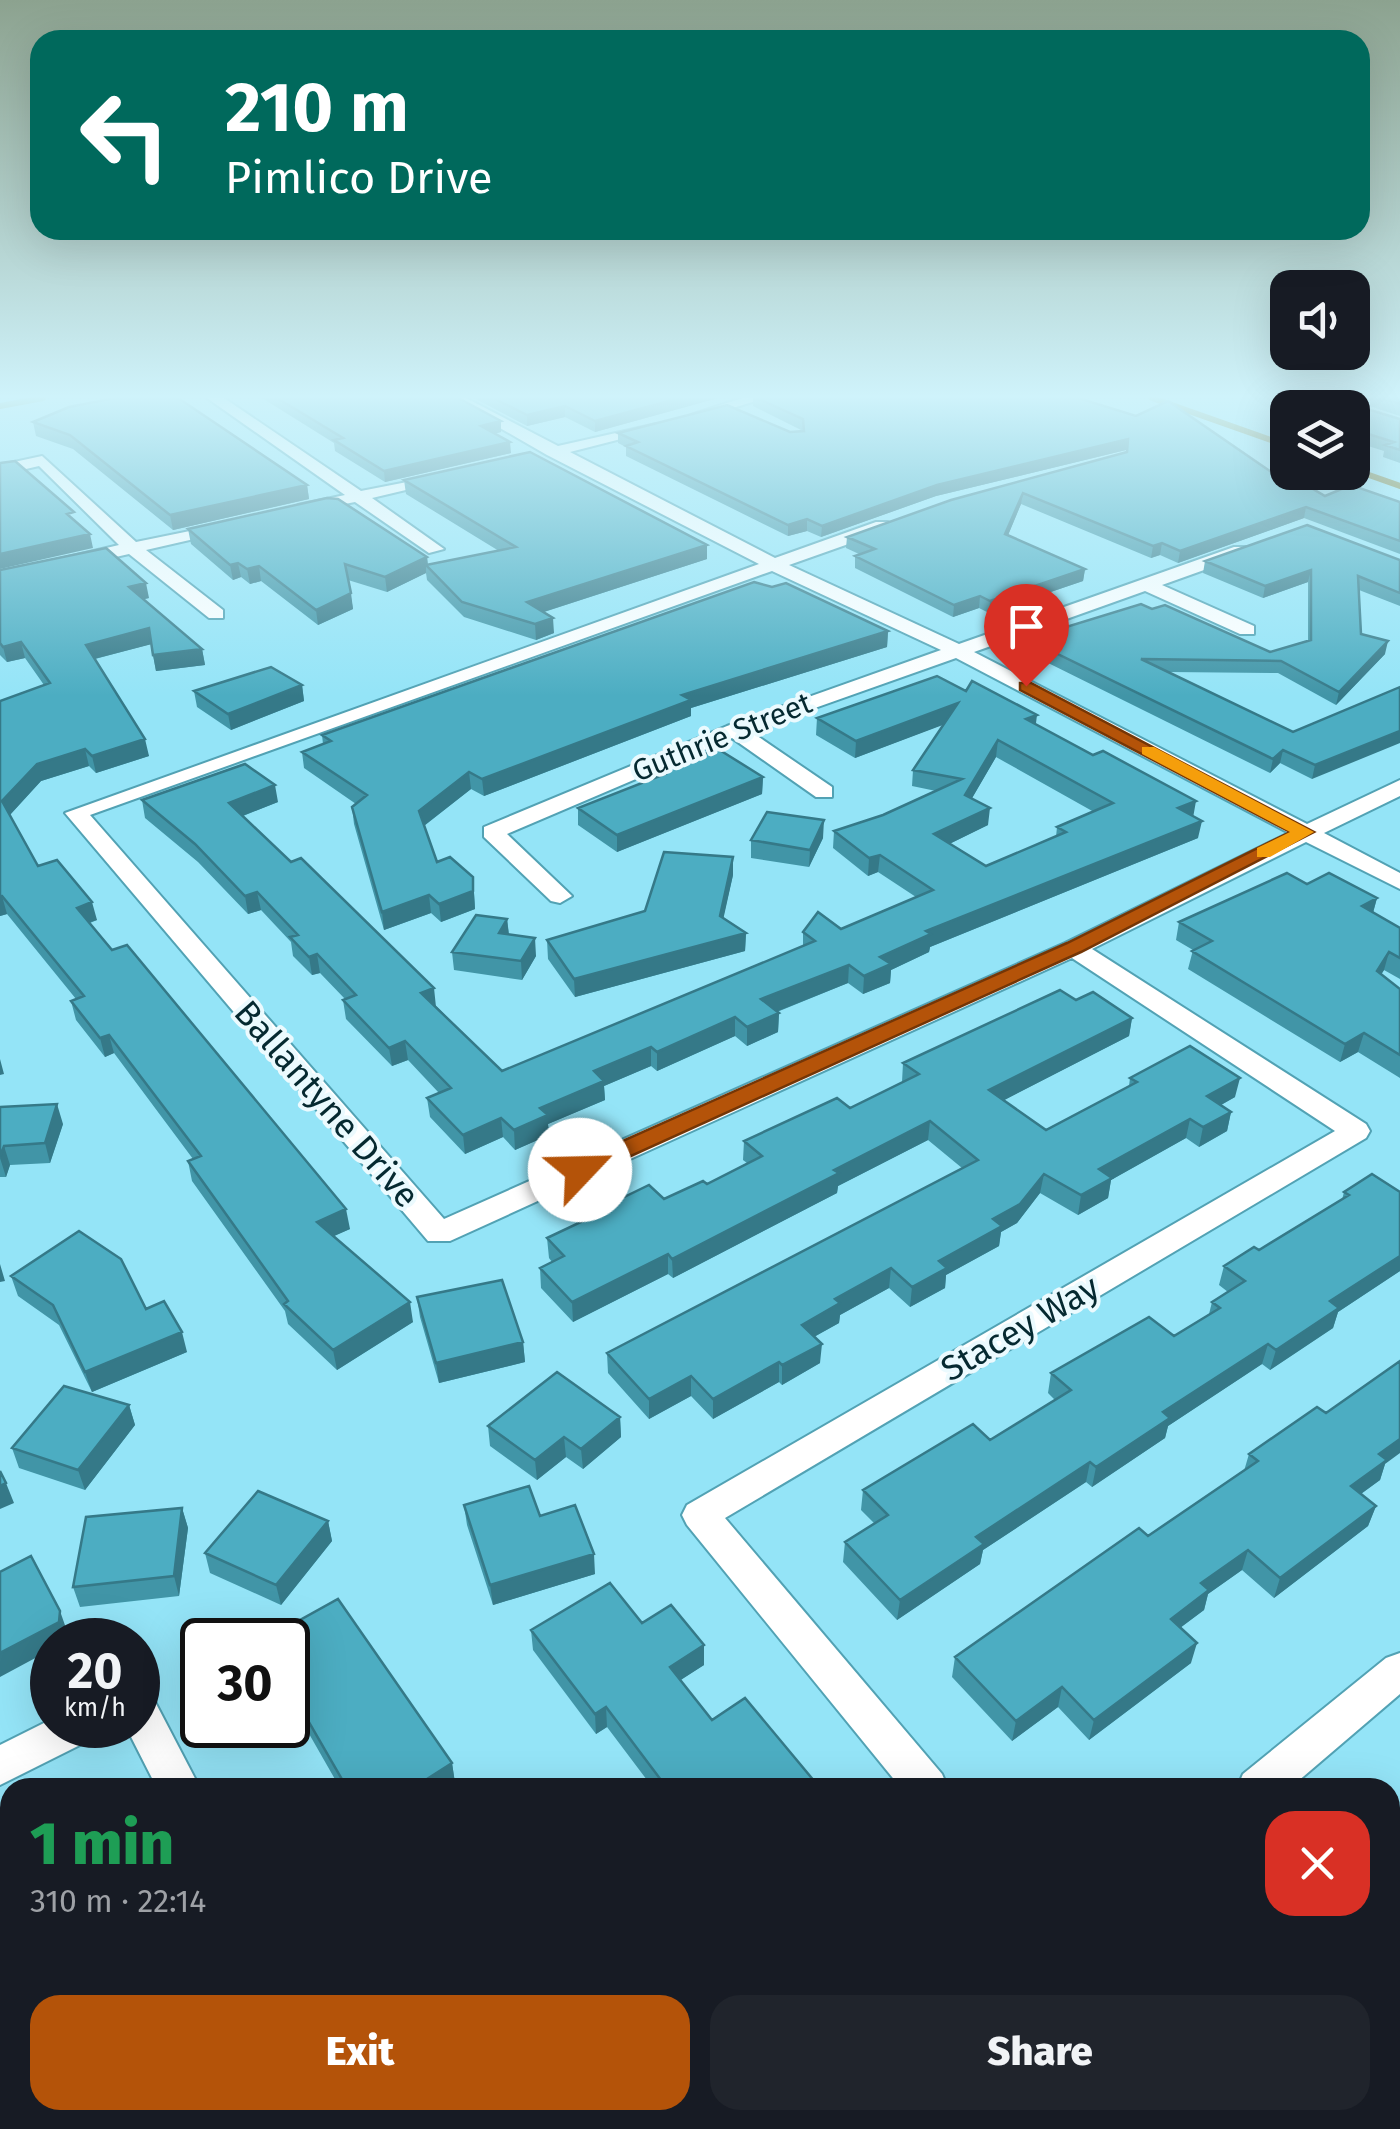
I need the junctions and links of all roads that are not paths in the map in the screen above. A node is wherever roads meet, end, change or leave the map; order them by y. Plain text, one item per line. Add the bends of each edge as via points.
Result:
1 (80, 497) edge
2 (307, 497) edge
3 (348, 497) edge
4 (361, 497) edge
5 (646, 497) edge
6 (239, 516) edge
7 (906, 518) edge
8 (127, 541) junction
9 (1252, 546) edge
10 (435, 549) dead end
11 (0, 562) edge
12 (774, 565) junction
13 (0, 578) edge
14 (1148, 585) junction
15 (216, 614) dead end
16 (1248, 630) dead end
17 (956, 650) junction
18 (734, 730) junction
19 (1400, 787) edge
20 (824, 792) dead end
21 (1305, 832) junction
22 (1400, 882) edge
23 (560, 896) dead end
24 (1074, 948) junction
25 (1400, 1670) edge
26 (35, 1748) edge
27 (158, 1748) edge
28 (0, 1766) edge
29 (174, 1778) edge
30 (919, 1778) edge
31 (1270, 1778) edge

1 - 8 street
2 - 3 street via 286,505
4 - 10 street
5 - 12 street
6 - 8 street
7 - 12 street
8 - 11 street
8 - 13 street
8 - 15 street
9 - 14 street, Guthrie Street
12 - 17 street
12 - 24 street, Ballantyne Drive via 76,813 439,1233
14 - 16 street
14 - 17 street, Guthrie Street
17 - 18 street, Guthrie Street
17 - 21 street
18 - 20 street
18 - 23 street, Guthrie Street via 492,832
19 - 21 street, Ballantyne Drive
21 - 22 street
21 - 24 street, Ballantyne Drive
24 - 30 street, Stacey Way via 1356,1131 700,1515
25 - 31 street
26 - 28 street
27 - 29 street

